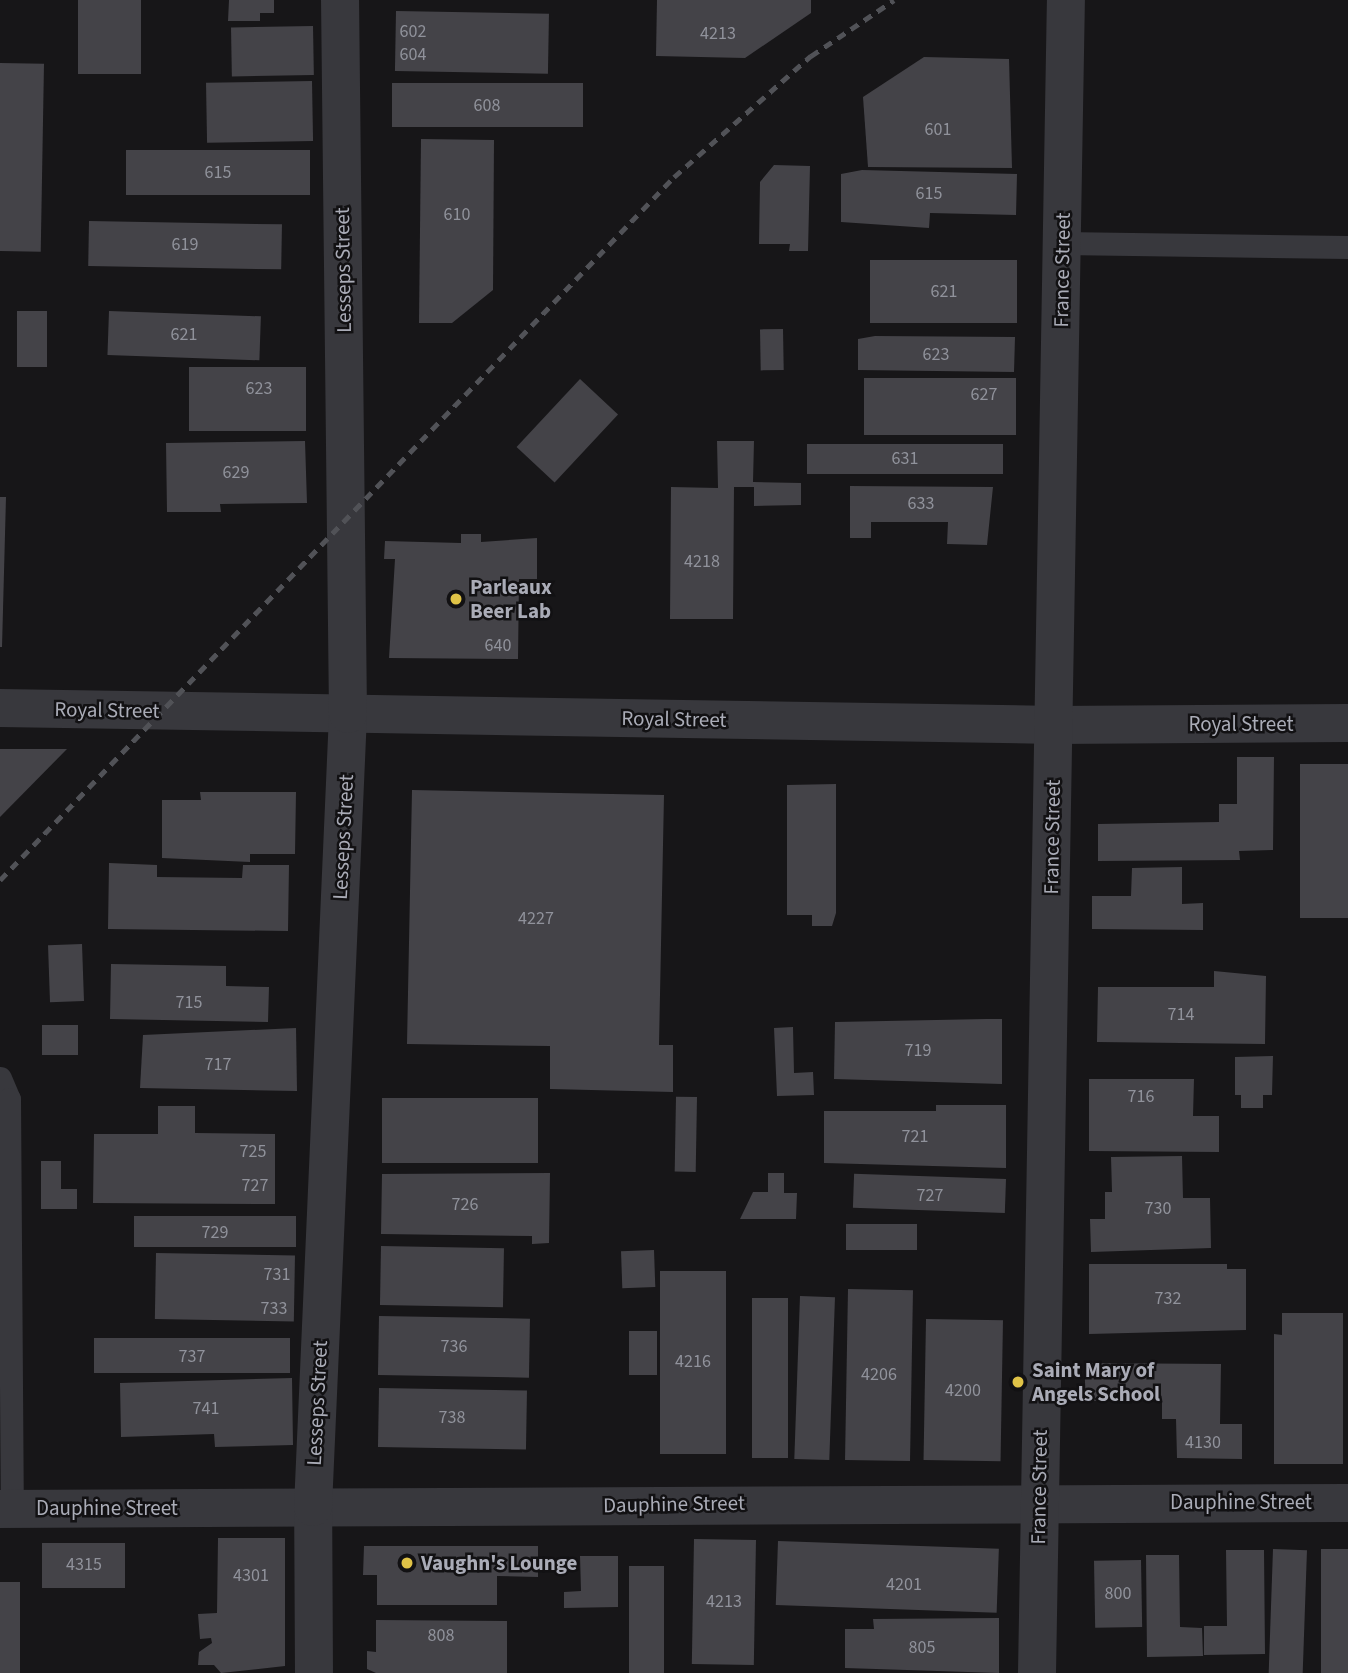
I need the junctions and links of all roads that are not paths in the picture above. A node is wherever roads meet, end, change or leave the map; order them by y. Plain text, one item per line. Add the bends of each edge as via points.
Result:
1 (340, 0) edge
2 (1066, 0) edge
3 (1062, 243) junction
4 (1348, 247) edge
5 (0, 708) edge
6 (348, 714) junction
7 (1348, 723) edge
8 (1054, 725) junction
9 (0, 1078) edge
10 (1039, 1501) junction
11 (1348, 1503) edge
12 (313, 1507) junction
13 (6, 1509) edge
14 (314, 1673) edge
15 (1037, 1673) edge

1 - 6 street, Lesseps Street
2 - 3 street, France Street
3 - 4 lane
3 - 8 street, France Street
5 - 6 street, Royal Street
6 - 8 street, Royal Street
6 - 12 street, Lesseps Street
7 - 8 street, Royal Street
8 - 10 street, France Street
9 - 13 lane via 9,1099
10 - 11 street, Dauphine Street
10 - 12 street, Dauphine Street
10 - 15 street, France Street
12 - 13 street, Dauphine Street
12 - 14 street, Lesseps Street

